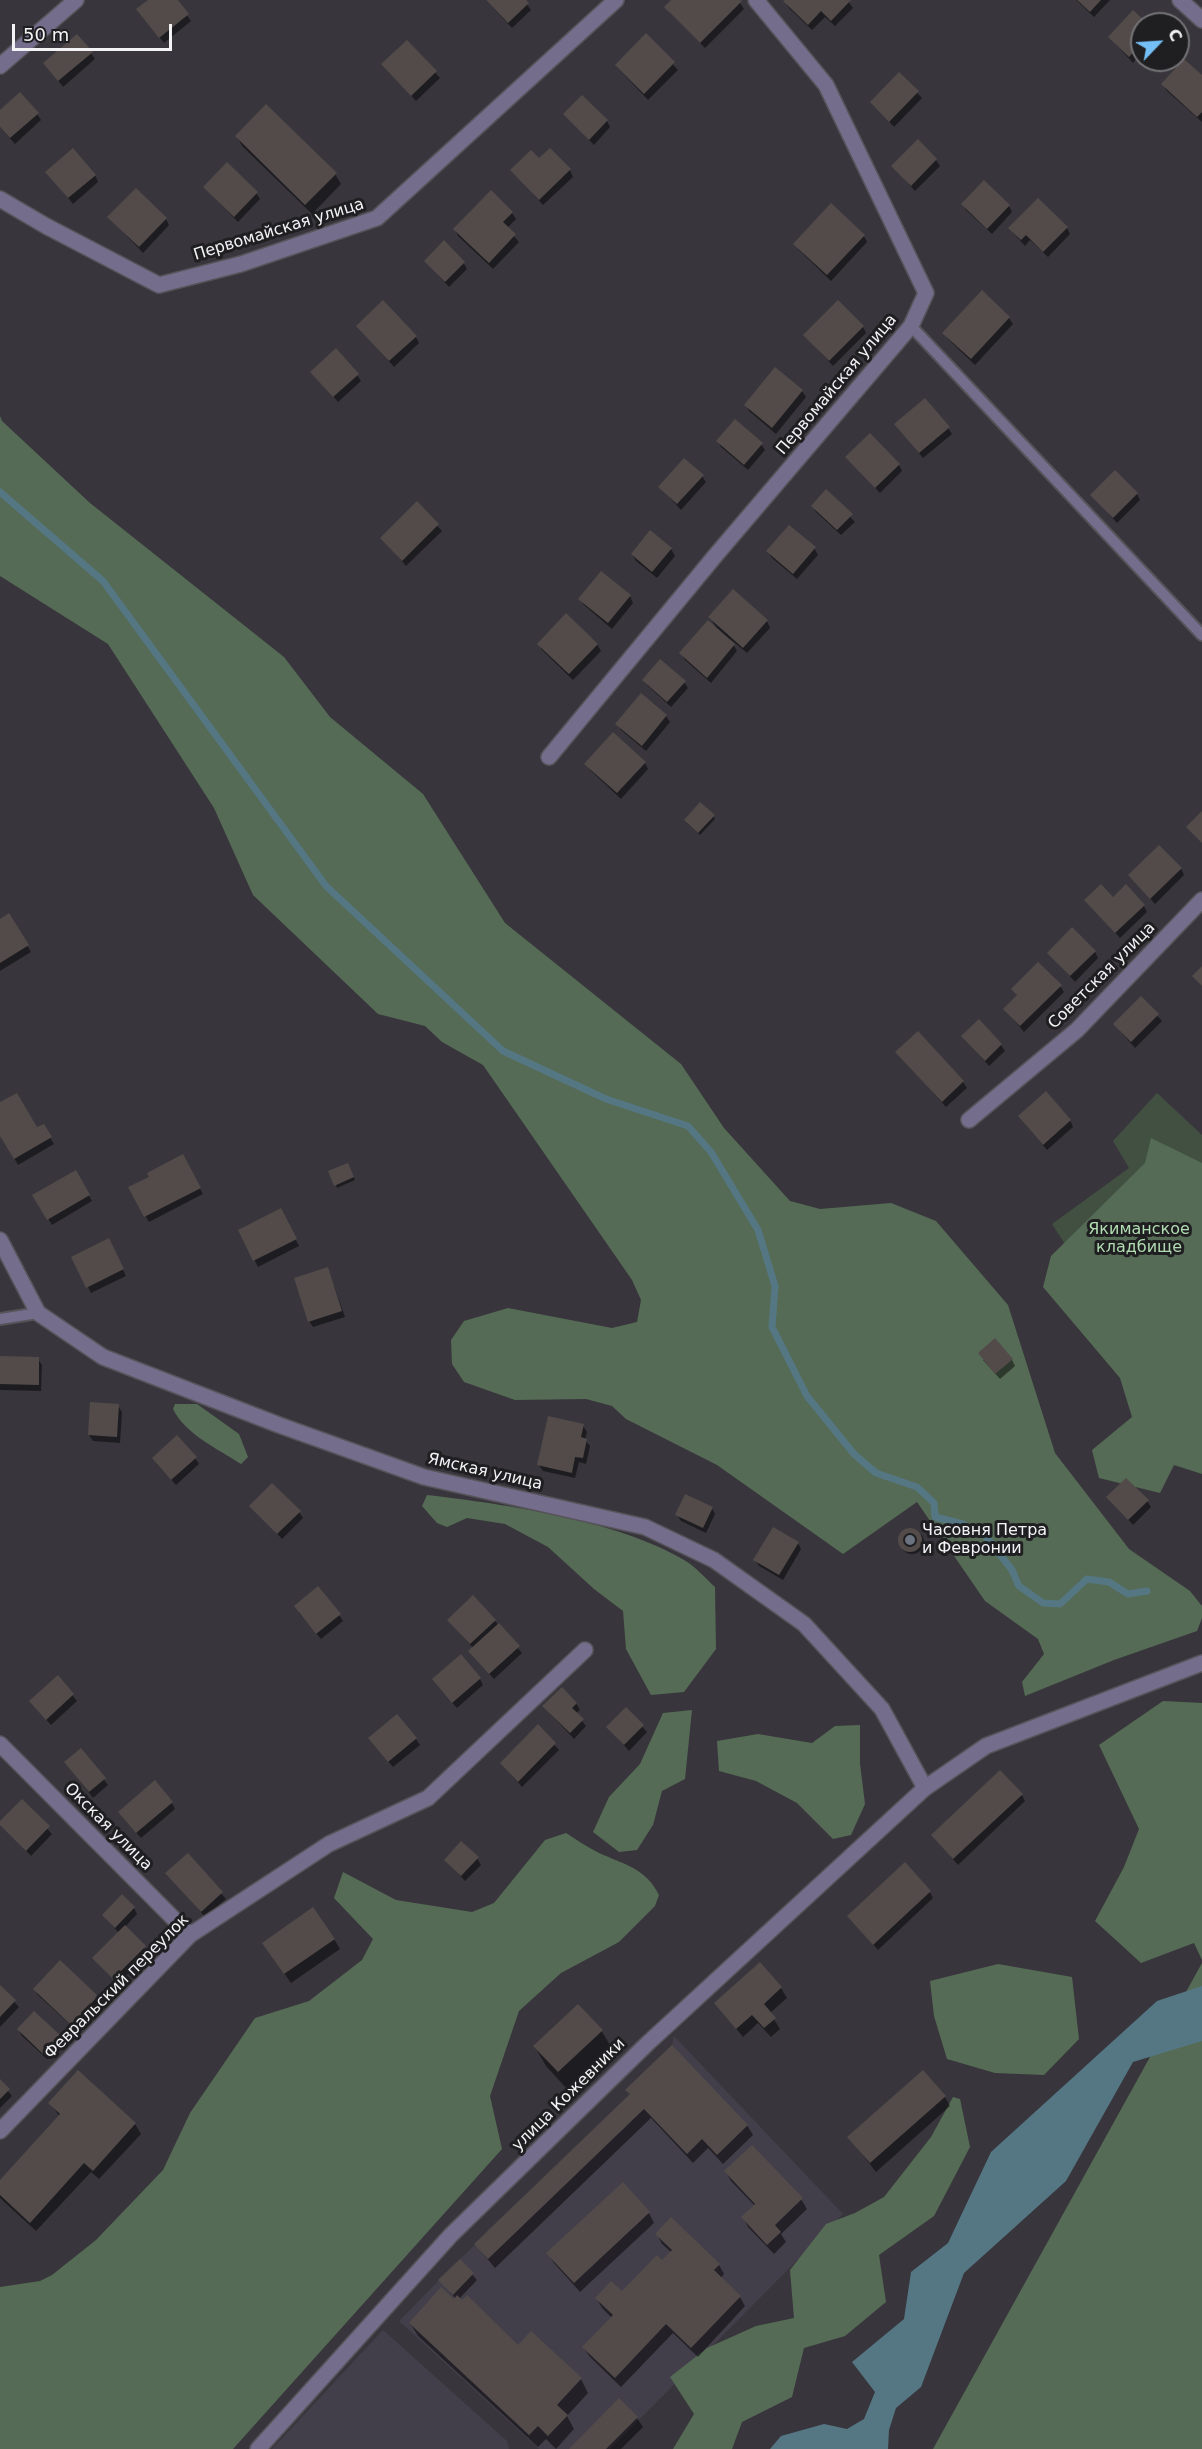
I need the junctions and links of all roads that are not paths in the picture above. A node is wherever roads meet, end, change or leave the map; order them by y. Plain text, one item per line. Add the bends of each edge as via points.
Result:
1 (76, 0) edge
2 (616, 0) edge
3 (756, 0) edge
4 (1180, 0) edge
5 (1202, 20) edge
6 (0, 66) edge
7 (0, 198) edge
8 (911, 326) junction
9 (1202, 635) edge
10 (549, 757) dead end
11 (1202, 900) edge
12 (969, 1119) dead end
13 (0, 1240) edge
14 (38, 1313) junction
15 (0, 1319) edge
16 (585, 1650) dead end
17 (1202, 1663) edge
18 (0, 1744) edge
19 (925, 1788) junction
20 (190, 1935) junction
21 (0, 2131) edge
22 (258, 2449) edge

1 - 6 street
2 - 7 street, Первомайская улица via 377,218 242,264 159,285
3 - 8 street, Первомайская улица via 826,85 926,293
4 - 5 street
8 - 9 lane
8 - 10 street, Первомайская улица
11 - 12 street, Советская улица via 1077,1030
13 - 14 street, Ямская улица
14 - 15 lane
14 - 19 street, Ямская улица via 103,1357 279,1425 424,1477 645,1527 714,1560 804,1624 882,1709
16 - 20 street, Февральский переулок via 428,1798 329,1844
17 - 19 street, улица Кожевники via 986,1746
18 - 20 street, Окская улица
19 - 22 street, улица Кожевники via 648,2043 451,2235
20 - 21 street, Февральский переулок

